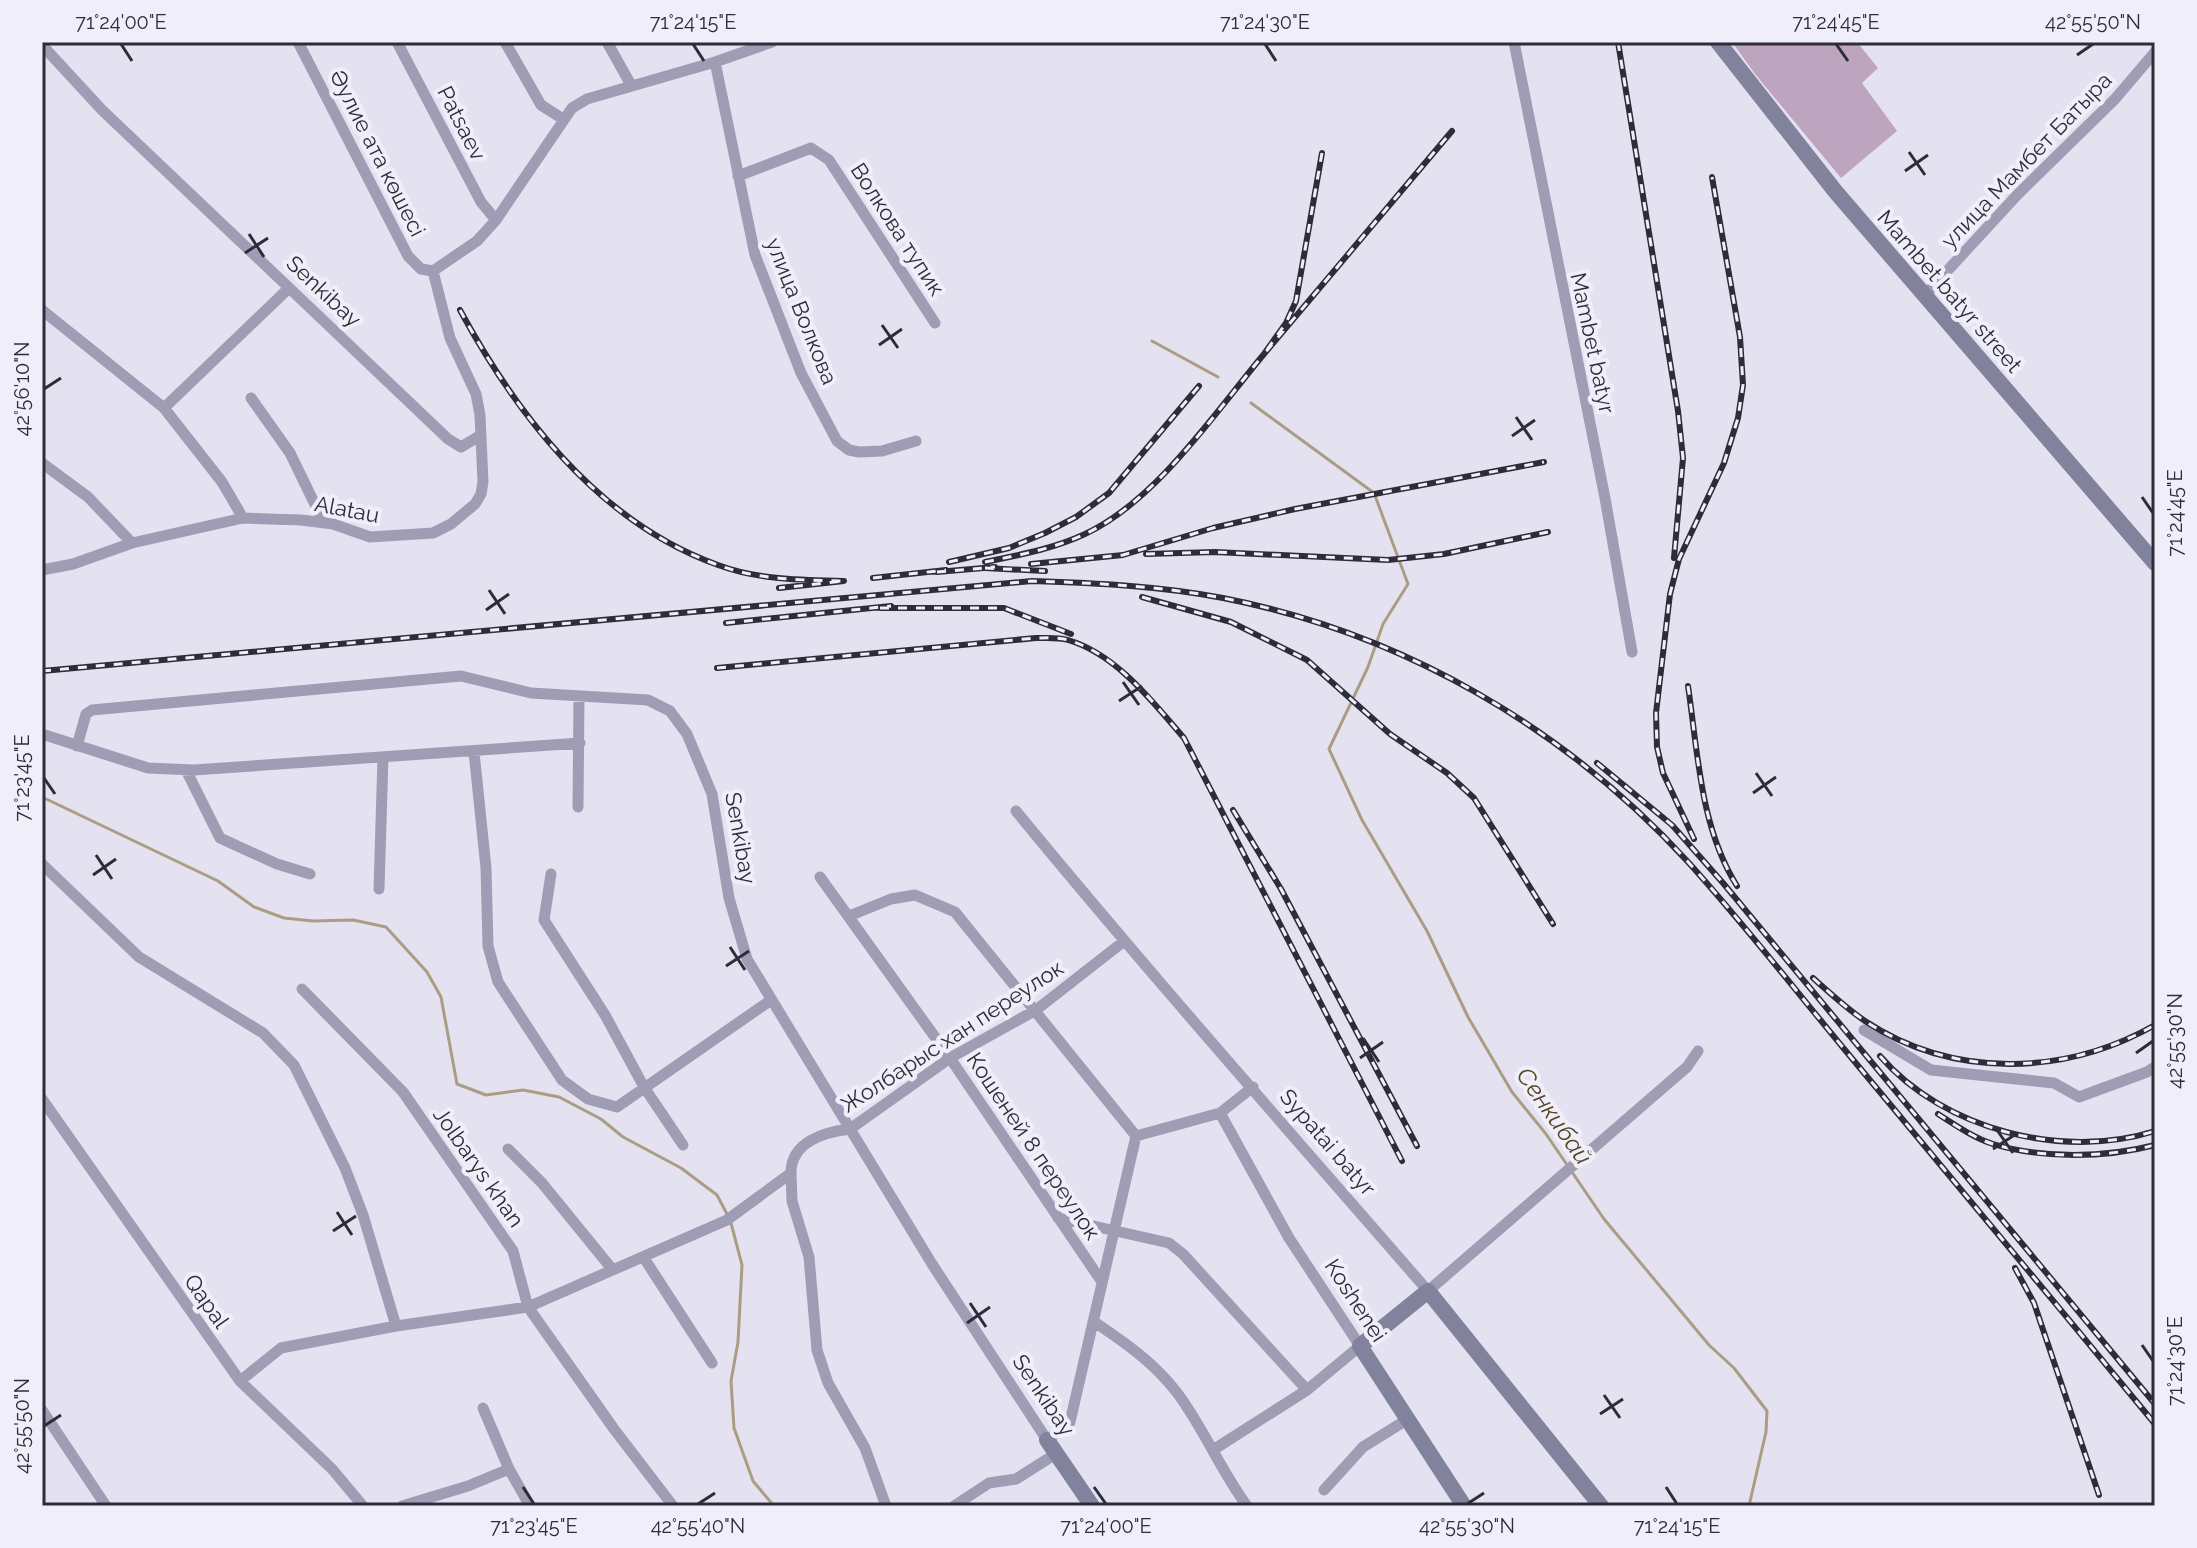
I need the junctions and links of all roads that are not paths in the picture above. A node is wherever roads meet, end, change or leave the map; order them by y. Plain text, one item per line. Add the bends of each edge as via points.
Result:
1 (298, 42) edge
2 (397, 42) edge
3 (505, 42) edge
4 (607, 42) edge
5 (772, 42) edge
6 (1514, 42) edge
7 (1718, 42) edge
8 (42, 45) edge
9 (2155, 52) edge
10 (715, 62) junction
11 (631, 85) junction
12 (563, 119) junction
13 (738, 176) junction
14 (496, 220) junction
15 (433, 271) junction
16 (289, 288) junction
17 (1925, 295) junction
18 (42, 310) edge
19 (935, 323) dead end
20 (251, 398) dead end
21 (164, 408) junction
22 (481, 435) junction
23 (916, 441) dead end
24 (42, 463) edge
25 (243, 518) junction
26 (324, 523) junction
27 (132, 543) junction
28 (2155, 563) edge
29 (42, 570) edge
30 (1632, 652) dead end
31 (579, 696) junction
32 (45, 735) dead end
33 (580, 743) junction
34 (77, 746) junction
35 (474, 752) junction
36 (383, 757) junction
37 (186, 770) junction
38 (578, 807) dead end
39 (1016, 811) dead end
40 (42, 864) edge
41 (310, 874) dead end
42 (551, 874) dead end
43 (820, 877) dead end
44 (379, 889) dead end
45 (849, 916) junction
46 (1123, 942) junction
47 (302, 989) dead end
48 (771, 1000) junction
49 (1036, 1010) junction
50 (1864, 1030) dead end
51 (1698, 1051) dead end
52 (950, 1058) junction
53 (2155, 1067) edge
54 (644, 1087) junction
55 (1253, 1087) junction
56 (42, 1099) edge
57 (1220, 1113) junction
58 (850, 1129) junction
59 (1136, 1136) junction
60 (683, 1145) dead end
61 (508, 1149) dead end
62 (791, 1173) junction
63 (1058, 1218) junction
64 (1114, 1232) junction
65 (644, 1258) junction
66 (612, 1269) junction
67 (1102, 1282) junction
68 (1428, 1291) junction
69 (528, 1307) junction
70 (1093, 1321) junction
71 (396, 1326) junction
72 (1360, 1346) junction
73 (712, 1363) dead end
74 (240, 1381) junction
75 (1307, 1390) junction
76 (483, 1408) dead end
77 (42, 1410) edge
78 (1408, 1419) junction
79 (1052, 1446) junction
80 (1213, 1450) junction
81 (509, 1469) junction
82 (1324, 1490) dead end
83 (106, 1506) edge
84 (363, 1506) edge
85 (402, 1506) edge
86 (530, 1506) edge
87 (673, 1506) edge
88 (886, 1506) edge
89 (954, 1506) edge
90 (1092, 1506) edge
91 (1247, 1506) edge
92 (1464, 1506) edge
93 (1601, 1506) edge

1 - 15 street, Әулие ата көшесі via 408,256 421,269
2 - 14 street, Patsaev via 481,202
3 - 12 street via 541,105
4 - 11 street
5 - 10 street
6 - 30 street, Mambet batyr
7 - 17 main road, Mambet batyr street
8 - 16 street, Senkibay via 102,110
9 - 17 street, улица Мамбет Батыра
10 - 11 street
10 - 13 street, улица Волкова
11 - 12 street via 587,99
12 - 14 street
13 - 19 street, Волкова тупик via 811,148 829,160
13 - 23 street, улица Волкова via 755,255 801,373 837,441 859,452
14 - 15 street via 477,241
15 - 22 street, Alatau via 450,338 476,394
16 - 21 street
16 - 22 street, Senkibay via 448,439 461,447
17 - 28 main road, Mambet batyr street
18 - 21 street
20 - 26 street via 290,453
21 - 25 street
22 - 26 street, Alatau via 481,494 451,524 433,533 370,537
24 - 27 street via 88,497
25 - 26 street, Alatau
25 - 27 street, Alatau
27 - 29 street, Alatau
31 - 33 street
31 - 34 street, Senkibay via 531,693 461,676 92,710
31 - 48 street, Senkibay via 648,700 670,711 687,734 712,794 729,898 747,959
32 - 34 street
33 - 35 street
33 - 38 street
34 - 37 street via 148,768
35 - 36 street
35 - 54 street via 488,946 498,982 562,1080 588,1099 617,1107
36 - 37 street
36 - 44 street
37 - 41 street via 220,838
39 - 46 street, Sypatai batyr
40 - 71 street via 139,957 263,1033 294,1065 345,1168
42 - 54 street via 544,920
43 - 45 street, Кошеней 8 переулок
45 - 49 street via 915,895 955,912
45 - 52 street, Кошеней 8 переулок
46 - 49 street, Жолбарыс хан переулок
46 - 55 street, Sypatai batyr
47 - 69 street, Jolbarys khan via 403,1092 513,1251
48 - 54 street
48 - 58 street, Senkibay
49 - 52 street, Жолбарыс хан переулок
49 - 59 street
50 - 53 street via 1931,1070 2054,1083 2079,1097
51 - 68 street via 1687,1067
52 - 58 street, Жолбарыс хан переулок
52 - 63 street, Кошеней 8 переулок
54 - 60 street
55 - 57 street
55 - 68 street, Sypatai batyr
56 - 74 street, Qapal
57 - 59 street
57 - 72 street, Koshenei via 1289,1238
58 - 62 street, Жолбарыс хан переулок via 830,1131 808,1142 797,1151
58 - 79 street, Senkibay
59 - 64 street
61 - 66 street
62 - 65 street, Жолбарыс хан переулок via 727,1220
62 - 88 street via 792,1201 809,1257 817,1350 828,1383 865,1448
63 - 64 street
63 - 67 street, Кошеней 8 переулок
64 - 67 street
64 - 75 street via 1169,1243 1183,1254
65 - 66 street, Жолбарыс хан переулок
65 - 73 street
66 - 69 street, Жолбарыс хан переулок
67 - 70 street
68 - 72 main road
68 - 93 main road, Sypatai batyr
69 - 71 street, Жолбарыс хан переулок
69 - 87 street, Jolbarys khan
70 - 79 street via 1070,1422
70 - 80 street via 1152,1365 1178,1393
71 - 74 street, Жолбарыс хан переулок via 281,1348
72 - 75 street
72 - 78 main road, Koshenei
74 - 84 street, Qapal
75 - 80 street
76 - 81 street
77 - 83 street
78 - 82 street via 1363,1447
78 - 92 main road, Koshenei
79 - 89 street via 1016,1479 989,1483
79 - 90 main road, Senkibay
80 - 91 street
81 - 85 street
81 - 86 street

